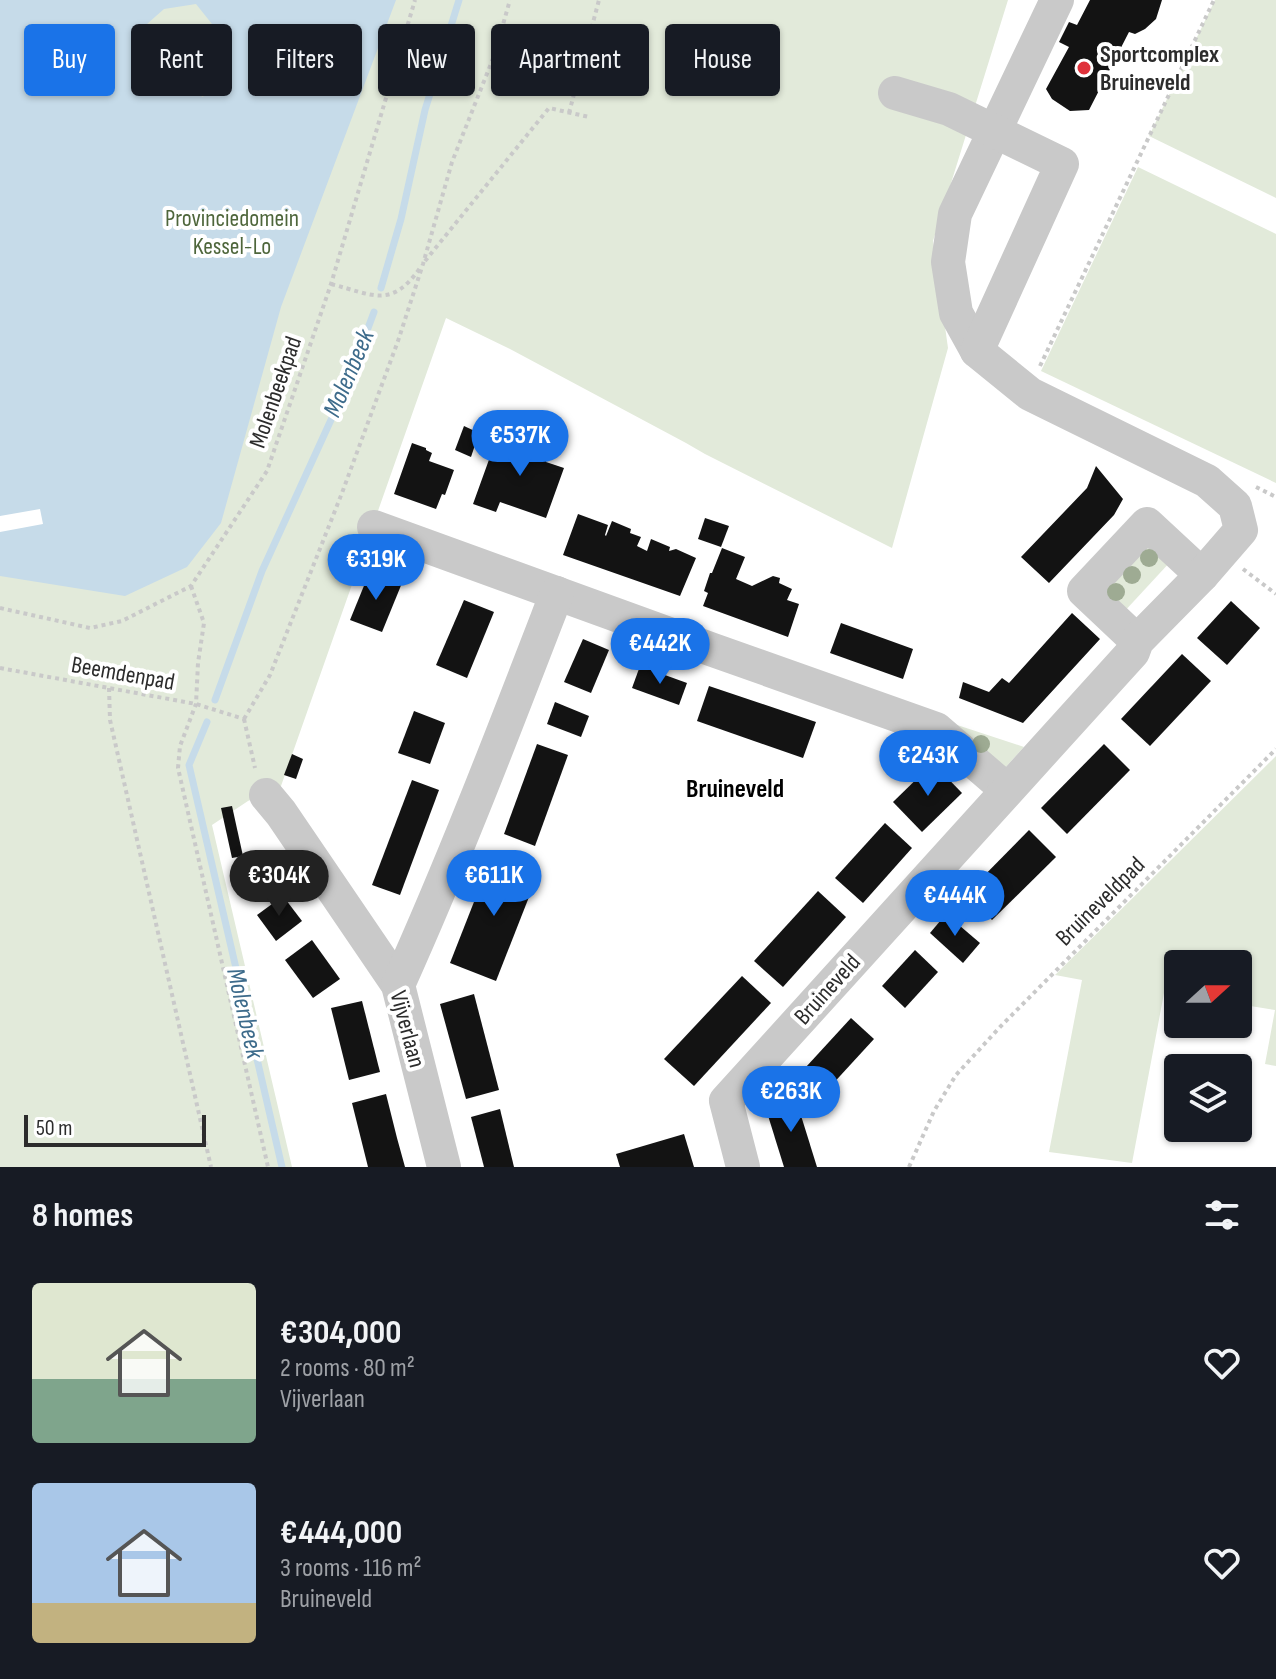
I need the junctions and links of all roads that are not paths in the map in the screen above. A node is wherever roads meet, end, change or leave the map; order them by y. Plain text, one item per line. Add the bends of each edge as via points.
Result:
1 (1057, 0) edge
2 (895, 93) dead end
3 (994, 130) junction
4 (977, 351) junction
5 (374, 527) dead end
6 (1210, 566) junction
7 (557, 593) junction
8 (1137, 641) junction
9 (1007, 790) junction
10 (266, 795) road end
11 (398, 985) junction
12 (444, 1167) edge
13 (743, 1167) edge

1 - 3 street
2 - 3 street
3 - 4 street via 955,214 948,262 956,313
3 - 4 street via 1062,164
4 - 6 street, Bruineveld via 1030,394 1207,481 1235,506 1241,530
5 - 7 street
6 - 8 street, Bruineveld
6 - 8 street via 1147,524 1084,591
7 - 9 street via 936,729
7 - 11 street
8 - 9 street, Bruineveld via 1133,652
9 - 13 street, Bruineveld via 726,1101
10 - 11 street, Vijverlaan
11 - 12 street, Vijverlaan

